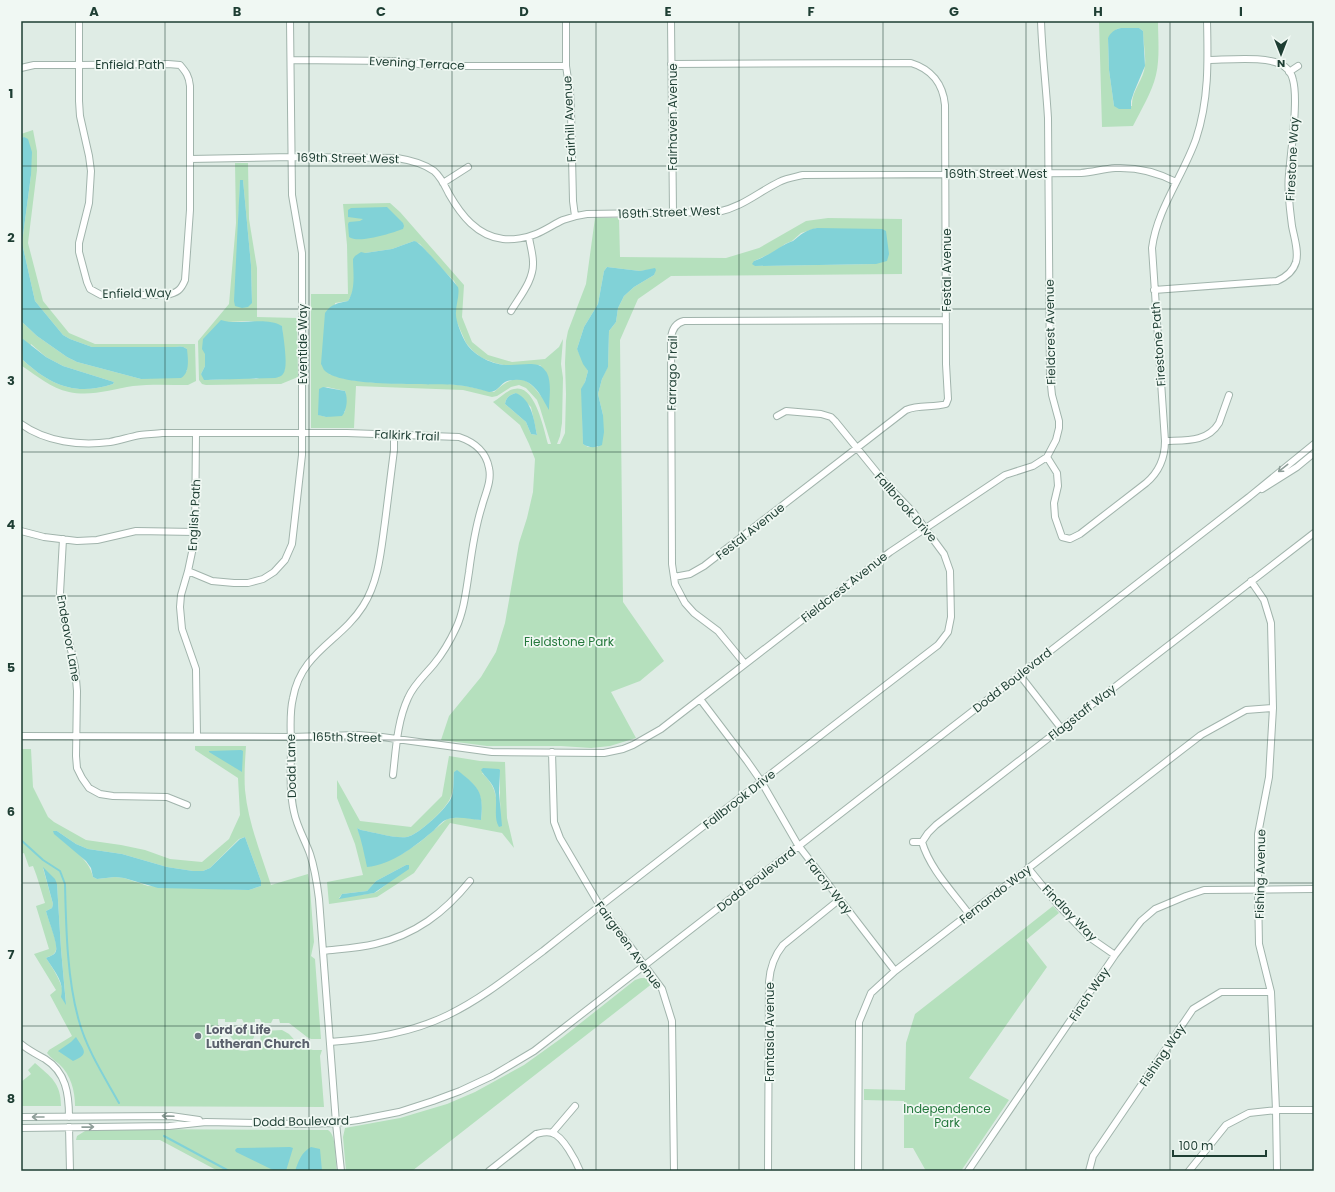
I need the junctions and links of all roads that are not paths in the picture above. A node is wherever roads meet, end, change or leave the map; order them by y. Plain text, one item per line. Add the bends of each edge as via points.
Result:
1 (79, 21) edge
2 (290, 21) edge
3 (566, 21) edge
4 (671, 21) edge
5 (1041, 21) edge
6 (1207, 21) edge
7 (291, 60) junction
8 (1208, 60) junction
9 (672, 64) junction
10 (79, 65) junction
11 (566, 66) junction
12 (1298, 66) dead end
13 (21, 68) edge
14 (1289, 72) junction
15 (292, 157) junction
16 (190, 159) junction
17 (468, 167) dead end
18 (945, 173) junction
19 (1048, 173) junction
20 (1176, 182) junction
21 (443, 183) junction
22 (673, 213) junction
23 (575, 216) junction
24 (529, 237) junction
25 (1292, 271) junction
26 (1298, 274) dead end
27 (1154, 290) junction
28 (510, 311) dead end
29 (946, 320) junction
30 (1229, 395) dead end
31 (776, 416) dead end
32 (21, 424) edge
33 (196, 433) junction
34 (302, 433) junction
35 (394, 434) junction
36 (1165, 441) junction
37 (1314, 444) edge
38 (857, 448) junction
39 (1314, 452) edge
40 (1047, 457) junction
41 (1248, 497) junction
42 (926, 528) junction
43 (21, 531) edge
44 (195, 532) junction
45 (1314, 533) edge
46 (64, 540) junction
47 (188, 571) junction
48 (674, 577) junction
49 (1251, 581) junction
50 (745, 664) junction
51 (1019, 674) junction
52 (700, 699) junction
53 (1273, 708) junction
54 (1061, 728) junction
55 (21, 736) edge
56 (76, 736) junction
57 (197, 736) junction
58 (291, 737) junction
59 (397, 739) junction
60 (623, 749) joint
61 (552, 752) junction
62 (392, 775) dead end
63 (761, 781) junction
64 (187, 805) dead end
65 (913, 842) dead end
66 (922, 842) junction
67 (798, 846) junction
68 (1028, 868) junction
69 (470, 881) dead end
70 (1314, 889) edge
71 (1258, 890) junction
72 (840, 899) junction
73 (600, 906) junction
74 (969, 914) junction
75 (323, 951) junction
76 (1115, 955) junction
77 (645, 964) junction
78 (895, 971) junction
79 (1271, 992) junction
80 (330, 1042) junction
81 (21, 1044) edge
82 (575, 1106) dead end
83 (1276, 1110) junction
84 (1314, 1110) edge
85 (21, 1117) edge
86 (69, 1117) junction
87 (206, 1122) junction
88 (336, 1123) junction
89 (69, 1127) junction
90 (21, 1128) edge
91 (552, 1132) junction
92 (70, 1171) edge
93 (341, 1171) edge
94 (489, 1171) edge
95 (580, 1171) edge
96 (674, 1171) edge
97 (768, 1171) edge
98 (858, 1171) edge
99 (968, 1171) edge
100 (1089, 1171) edge
101 (1188, 1171) edge
102 (1277, 1171) edge

1 - 10 street, Enfield Way
2 - 7 street, Eventide Way
3 - 11 street, Fairhill Avenue
4 - 9 street, Fairhaven Avenue
5 - 19 street, Fieldcrest Avenue via 1047,100
6 - 8 street, Firestone Path
7 - 11 street, Evening Terrace via 394,61 436,66
7 - 15 street, Eventide Way
8 - 14 street via 1273,61
8 - 20 street, Firestone Path via 1207,87 1196,139
9 - 18 street, Festal Avenue via 919,65 933,75 944,96
9 - 22 street, Fairhaven Avenue
10 - 13 street via 34,65
10 - 16 street, Enfield Path via 180,65 189,78
10 - 16 street, Enfield Way via 80,116 91,171 89,203 80,235 79,252 87,282 94,292 101,295 166,295 175,294 182,289 188,246
11 - 23 street, Fairhill Avenue via 570,92
12 - 14 street
14 - 25 street, Firestone Way via 1294,84 1295,106 1289,176 1296,256
15 - 16 street, 169th Street West
15 - 21 street, 169th Street West via 412,160 435,172
15 - 34 street, Eventide Way via 292,195 302,253
17 - 21 street
18 - 19 street, 169th Street West
18 - 22 street, 169th Street West via 803,174 781,181 730,210
18 - 29 street, Festal Avenue
19 - 20 street, 169th Street West via 1126,168 1158,174
19 - 40 street, Fieldcrest Avenue via 1050,376 1059,428 1053,449
20 - 27 street, Firestone Path via 1153,238
21 - 24 street, 169th Street West via 466,220 477,229 504,239
22 - 23 street, 169th Street West
23 - 24 street, 169th Street West
24 - 28 street via 534,262 532,271 529,282
25 - 26 street
25 - 27 street via 1283,278 1272,281
27 - 36 street, Firestone Path
29 - 38 street, Festal Avenue via 946,404 906,410
29 - 48 street, Farrago Trail via 684,321 676,326 671,338
30 - 36 street via 1219,424 1207,436
31 - 38 street, Fallbrook Drive via 786,411 826,415 836,421
32 - 33 street, Falkirk Trail via 50,438 82,444 110,442 141,435
33 - 34 street, Falkirk Trail
33 - 44 street, English Path
34 - 35 street, Falkirk Trail
34 - 47 street, Eventide Way via 292,544 285,560 268,576 248,583 212,581
35 - 58 street, Dodd Lane via 376,578 359,613 314,656 300,675 292,698
35 - 59 street, Falkirk Trail via 459,437 469,440 482,452 488,462 490,475 474,536 464,602 457,626 446,647 409,696 402,713
36 - 40 street, Firestone Path via 1163,459 1155,475 1080,534 1070,539 1062,537 1057,524 1054,503 1058,479 1055,468
37 -> 41 street, Dodd Boulevard
38 - 42 street, Fallbrook Drive via 887,486
38 - 48 street, Festal Avenue via 704,566 690,574
39 - 41 street, Dodd Boulevard via 1284,475
40 - 42 street, Fieldcrest Avenue via 1033,466 1005,475
41 - 51 street, Dodd Boulevard
42 - 50 street, Fieldcrest Avenue via 890,552
42 - 63 street, Fallbrook Drive via 944,554 950,571 951,617 945,636 938,645
43 - 46 street
44 - 46 street via 136,531 97,540
44 - 47 street, English Path via 194,550
45 - 49 street, Flagstaff Way
46 - 56 street, Endeavor Lane via 60,593 75,668
47 - 57 street, English Path via 180,607 182,630 196,669
48 - 50 street, Farrago Trail via 678,591 690,609 718,630
49 - 53 street, Fishing Avenue via 1264,600 1271,623
49 - 54 street, Flagstaff Way
50 - 52 street, Fieldcrest Avenue
51 - 54 street
51 - 67 street, Dodd Boulevard
52 - 60 street, Fieldcrest Avenue via 652,736
52 - 63 street, Farcry Way
53 - 68 street, Fernando Way via 1246,710 1201,735
53 - 71 street, Fishing Avenue via 1269,777 1258,834
54 - 66 street, Flagstaff Way via 936,825
55 - 56 street, 165th Street
56 - 57 street, 165th Street
56 - 64 street, Endeavor Lane via 77,768 89,788 100,794 113,796 167,797
57 - 58 street, 165th Street
58 - 59 street, 165th Street via 358,735
58 - 75 street, Dodd Lane via 291,797 316,875
59 - 61 street, 165th Street via 481,751
59 - 62 street, Falkirk Trail
60 - 61 street, 165th Street via 604,753
61 - 73 street, Fairgreen Avenue via 554,822 560,838
63 - 67 street, Farcry Way
63 - 73 street, Fallbrook Drive
65 - 66 street
66 - 74 street via 930,863
67 - 72 street, Farcry Way
67 - 77 street, Dodd Boulevard
68 - 74 street, Fernando Way
68 - 76 street, Findlay Way via 1089,937
69 - 75 street via 447,907 413,931 374,945
70 - 71 street, Finch Way
71 - 76 street, Finch Way via 1204,890 1155,909 1140,921
71 - 79 street, Fishing Avenue via 1259,944
72 - 78 street, Farcry Way
72 - 97 street, Fantasia Avenue via 783,945 771,966
73 - 77 street, Fairgreen Avenue
73 - 80 street, Fallbrook Drive via 501,983 447,1015 391,1035
74 - 78 street, Fernando Way
75 - 80 street, Dodd Lane
76 - 99 street, Finch Way
77 - 88 street, Dodd Boulevard via 534,1051 479,1083 399,1112
77 - 96 street, Fairgreen Avenue via 662,988 672,1021
78 - 98 street, Fernando Way via 870,993 859,1022
79 - 83 street, Fishing Avenue
79 - 100 street, Fishing Way via 1221,992 1193,1009 1093,1156
80 - 88 street, Dodd Lane
81 - 86 street via 46,1060 64,1080
82 - 91 street
83 - 84 street
83 - 101 street via 1249,1113 1226,1124
83 - 102 street, Fishing Avenue
86 -> 85 street, Dodd Boulevard
87 -> 86 street, Dodd Boulevard via 171,1116
87 - 88 street, Dodd Boulevard
89 -> 87 street, Dodd Boulevard via 169,1126
88 - 93 street, Dodd Lane
89 - 90 street, Dodd Boulevard
89 - 92 street
91 - 94 street via 536,1134
91 - 95 street via 572,1156

